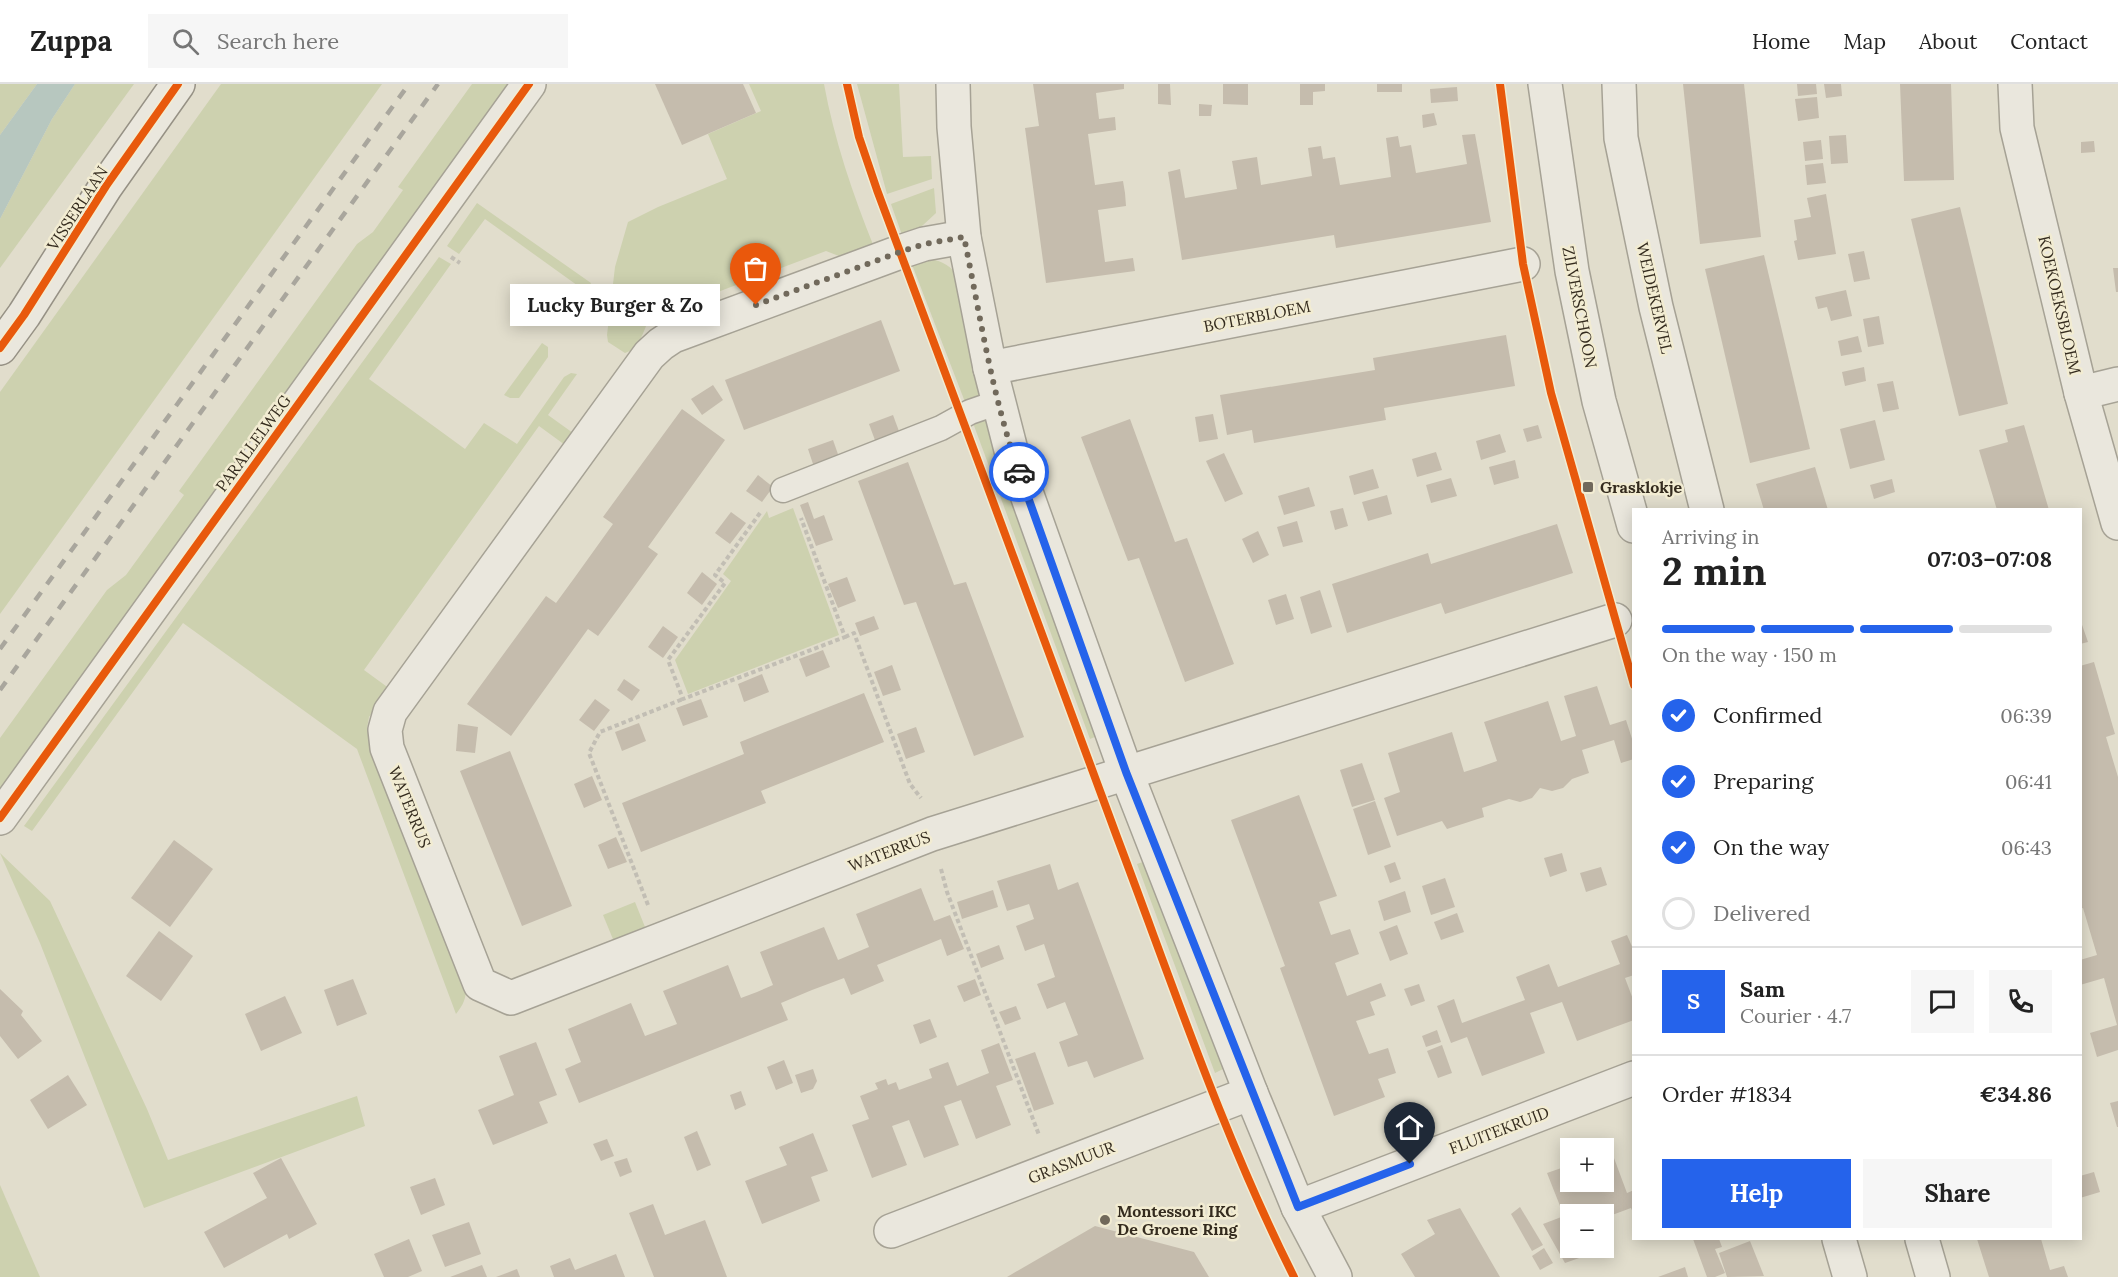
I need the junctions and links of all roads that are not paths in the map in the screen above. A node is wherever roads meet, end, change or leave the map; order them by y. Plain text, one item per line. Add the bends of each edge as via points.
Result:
1 (178, 84) edge
2 (529, 84) edge
3 (953, 84) edge
4 (1545, 84) edge
5 (1619, 84) edge
6 (2015, 84) edge
7 (964, 237) junction
8 (1523, 264) dead end
9 (0, 348) edge
10 (990, 368) junction
11 (2118, 384) edge
12 (2081, 393) junction
13 (999, 402) junction
14 (786, 488) road end
15 (1707, 508) edge
16 (1632, 519) edge
17 (2118, 523) edge
18 (1615, 620) dead end
19 (1126, 772) junction
20 (0, 818) edge
21 (1632, 1079) edge
22 (1251, 1093) junction
23 (1298, 1207) junction
24 (891, 1231) dead end
25 (1839, 1240) edge
26 (1922, 1240) edge
27 (1335, 1277) edge
28 (1850, 1277) edge
29 (1932, 1277) edge

1 - 9 street, VISSERLAAN
2 - 20 street, PARALLELWEG
3 - 7 street
4 - 16 street, ZILVERSCHOON via 1572,271 1599,400
5 - 15 street, WEIDEKERVEL via 1621,138 1651,284
6 - 12 street, KOEKOEKSBLOEM via 2018,128
7 - 10 street
7 - 19 street, WATERRUS via 900,252 660,344 390,712 385,730 387,748 480,984 511,998 933,834
8 - 10 street, BOTERBLOEM
10 - 13 street
11 - 12 street
12 - 17 street, KOEKOEKSBLOEM
13 - 14 lane
13 - 19 street via 1011,450
18 - 19 street
19 - 22 street
21 - 23 street, FLUITEKRUID
22 - 23 street
22 - 24 street, GRASMUUR
23 - 27 street
25 - 28 street
26 - 29 street

